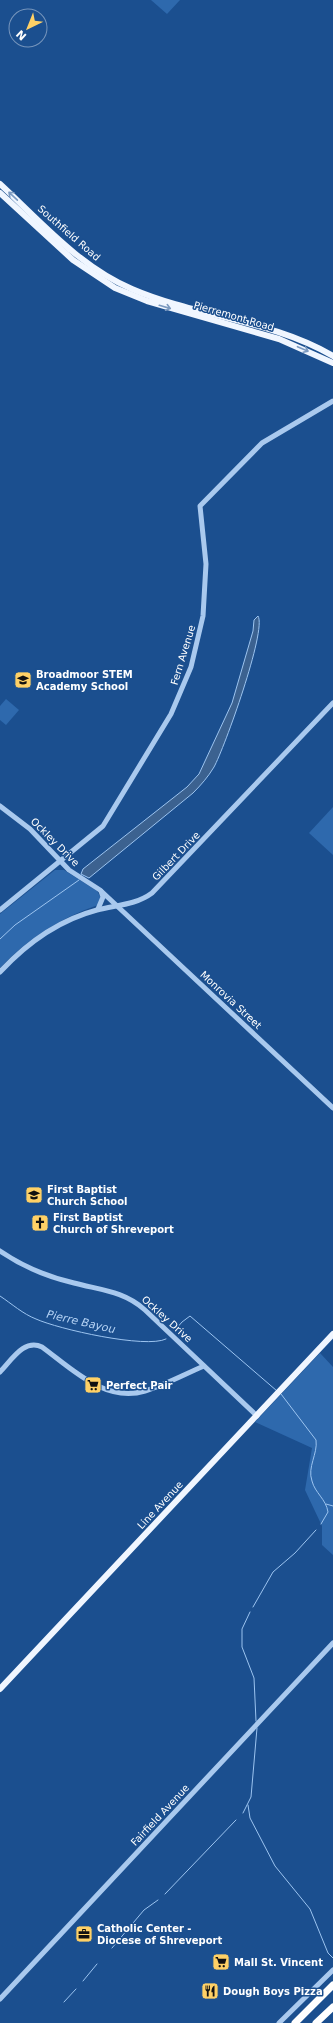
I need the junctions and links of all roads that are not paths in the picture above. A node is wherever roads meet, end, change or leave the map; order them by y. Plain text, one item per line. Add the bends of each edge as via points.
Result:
1 (0, 184) edge
2 (0, 193) edge
3 (22, 209) junction
4 (130, 291) joint
5 (280, 336) junction
6 (333, 356) edge
7 (333, 363) edge
8 (333, 401) edge
9 (333, 703) edge
10 (0, 806) edge
11 (61, 862) junction
12 (98, 888) junction
13 (116, 905) junction
14 (98, 909) junction
15 (0, 910) edge
16 (0, 972) edge
17 (333, 1108) edge
18 (0, 1251) edge
19 (333, 1334) edge
20 (204, 1366) junction
21 (0, 1372) edge
22 (257, 1416) junction
23 (333, 1643) edge
24 (0, 1689) edge
25 (333, 1970) edge
26 (333, 1985) edge
27 (0, 1999) edge
28 (333, 2007) edge
29 (279, 2023) edge
30 (295, 2023) edge
31 (316, 2023) edge

3 -> 1 main road, Southfield Road
2 - 3 main road, Southfield Road
3 - 4 main road, Southfield Road via 90,269
4 - 5 main road, Pierremont Road via 152,303
5 - 6 main road, Pierremont Road via 309,344
5 -> 7 main road, Pierremont Road
8 - 11 street, Fern Avenue via 262,443 200,506 206,564 205,598 199,635 185,683 165,724 106,822
9 - 13 street, Gilbert Drive via 158,888 140,901
10 - 11 street, Ockley Drive via 22,822
11 - 12 street, Ockley Drive
11 - 15 street, Fern Avenue
12 - 13 street, Ockley Drive
12 - 14 street via 103,897
13 - 14 street, Gilbert Drive
13 - 17 street, Monrovia Street
14 - 16 street, Gilbert Drive via 48,931 16,955
18 - 20 street, Ockley Drive via 43,1274 74,1284 112,1291 132,1300
19 - 22 main road, Line Avenue
20 - 21 street via 145,1391 119,1393 96,1385 42,1347 31,1344 23,1348
20 - 22 street, Ockley Drive
22 - 24 main road, Line Avenue
23 - 27 street, Fairfield Avenue
25 - 29 street
26 - 30 highway
28 - 31 highway

